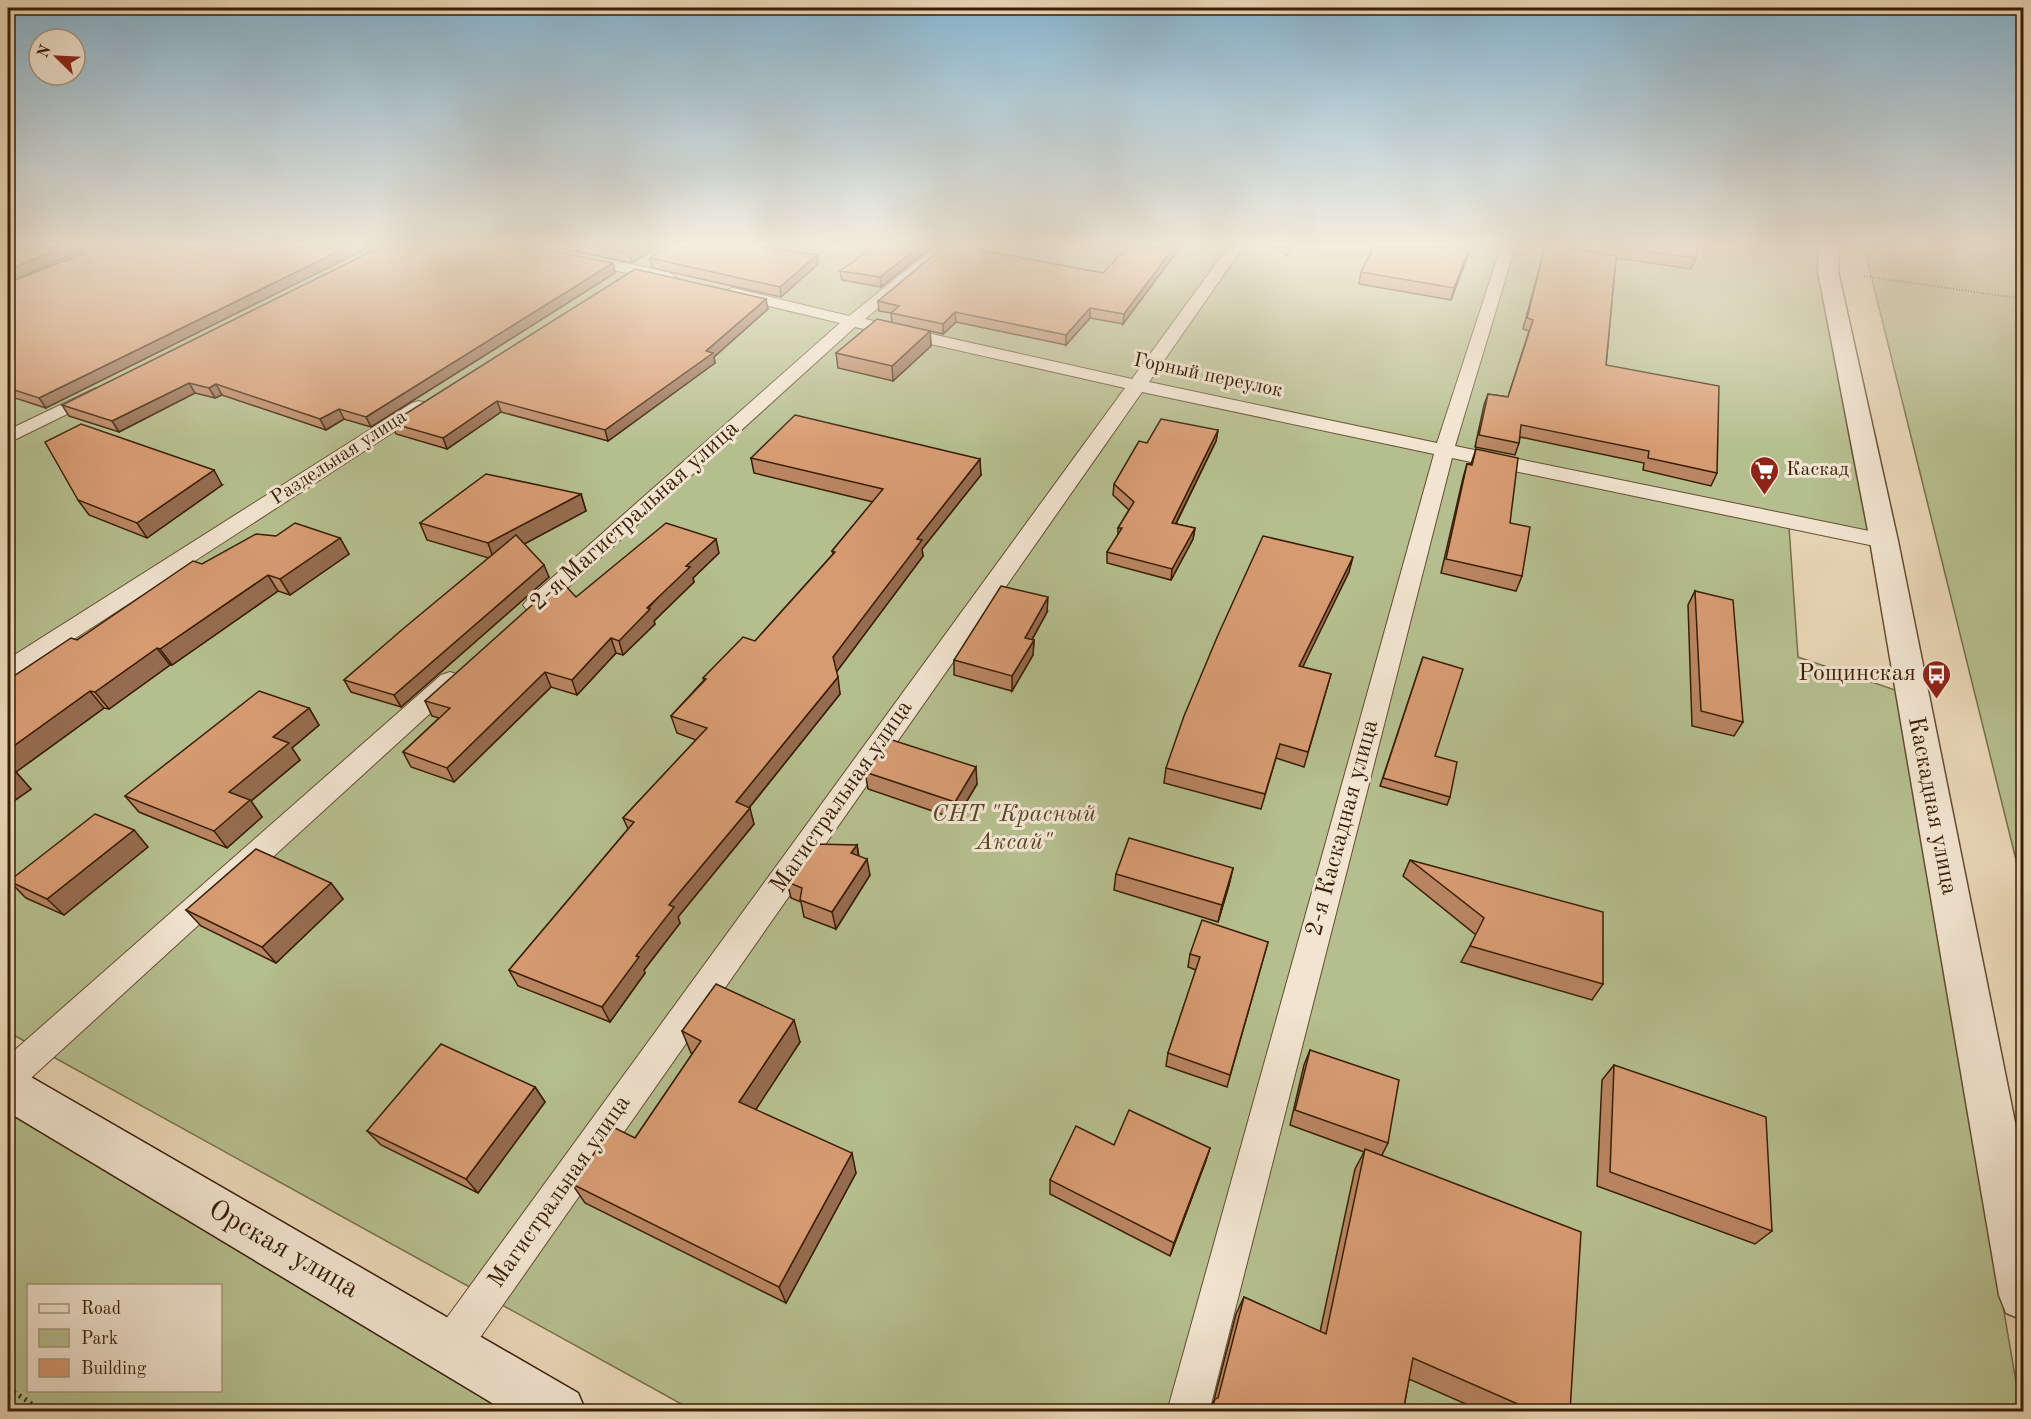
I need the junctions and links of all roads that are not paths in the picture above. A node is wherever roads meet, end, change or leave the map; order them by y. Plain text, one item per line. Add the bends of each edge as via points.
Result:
1 (815, 313) edge
2 (862, 313) edge
3 (1188, 313) edge
4 (1487, 313) edge
5 (1840, 313) edge
6 (851, 322) junction
7 (113, 384) edge
8 (1136, 384) junction
9 (436, 396) edge
10 (8, 437) edge
11 (1445, 448) junction
12 (1884, 541) junction
13 (514, 624) edge
14 (470, 664) edge
15 (8, 670) edge
16 (8, 1077) edge
17 (8, 1088) edge
18 (2024, 1295) edge
19 (449, 1348) junction
20 (559, 1412) edge
21 (1188, 1412) edge

1 - 6 lane, Горный переулок
2 - 6 lane, 2-я Магистральная улица
3 - 8 lane, Магистральная улица
4 - 11 lane, 2-я Каскадная улица
5 - 12 street, Каскадная улица
6 - 8 lane, Горный переулок
6 - 13 lane, 2-я Магистральная улица
7 - 10 lane
8 - 11 lane, Горный переулок
8 - 19 lane, Магистральная улица
9 - 15 lane, Раздельная улица
11 - 12 lane, Горный переулок
11 - 21 lane, 2-я Каскадная улица
12 - 18 street, Каскадная улица
14 - 16 lane
17 - 19 street, Орская улица
19 - 20 street, Орская улица

